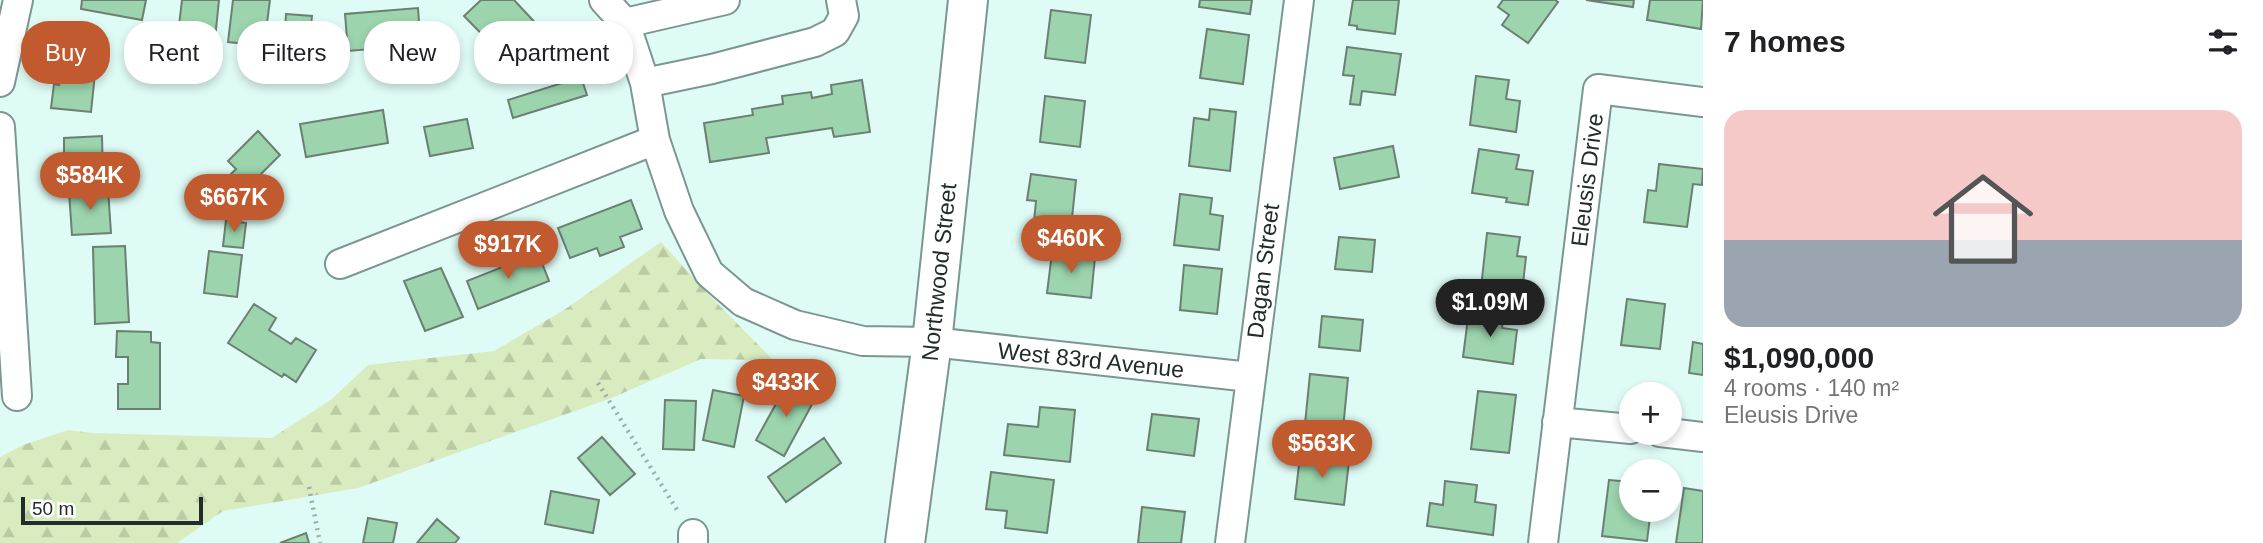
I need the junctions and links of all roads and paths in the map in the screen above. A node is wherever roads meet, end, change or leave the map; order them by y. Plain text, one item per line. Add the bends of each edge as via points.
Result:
1 (18, 0) edge
2 (604, 0) edge
3 (724, 0) edge
4 (842, 0) edge
5 (968, 0) edge
6 (1299, 0) edge
7 (623, 21) edge
8 (633, 21) edge
9 (633, 47) edge
10 (0, 82) edge
11 (645, 83) junction
12 (1703, 102) edge
13 (0, 127) edge
14 (655, 141) junction
15 (340, 264) dead end
16 (932, 342) junction
17 (1250, 377) junction
18 (598, 383) dead end
19 (17, 396) dead end
20 (1557, 422) junction
21 (1619, 428) edge
22 (1682, 435) edge
23 (1703, 437) edge
24 (309, 487) dead end
25 (693, 539) edge
26 (320, 543) edge
27 (905, 543) edge
28 (1230, 543) edge
29 (1543, 543) edge

1 - 10 street
2 - 7 street
3 - 8 street
4 - 11 street via 844,16 835,32 815,42
5 - 16 street, Northwood Street
6 - 17 street, Dagan Street
9 - 11 street, West 83rd Avenue
11 - 14 street, West 83rd Avenue
12 - 20 street, Eleusis Drive via 1598,89
13 - 19 street
14 - 15 street
14 - 16 street, West 83rd Avenue via 679,211 709,273 743,302 795,325 863,341
16 - 17 street, West 83rd Avenue
16 - 27 street, Northwood Street
17 - 28 street, Dagan Street
18 - 25 path
20 - 21 street
20 - 29 street, Eleusis Drive
22 - 23 street
24 - 26 path

